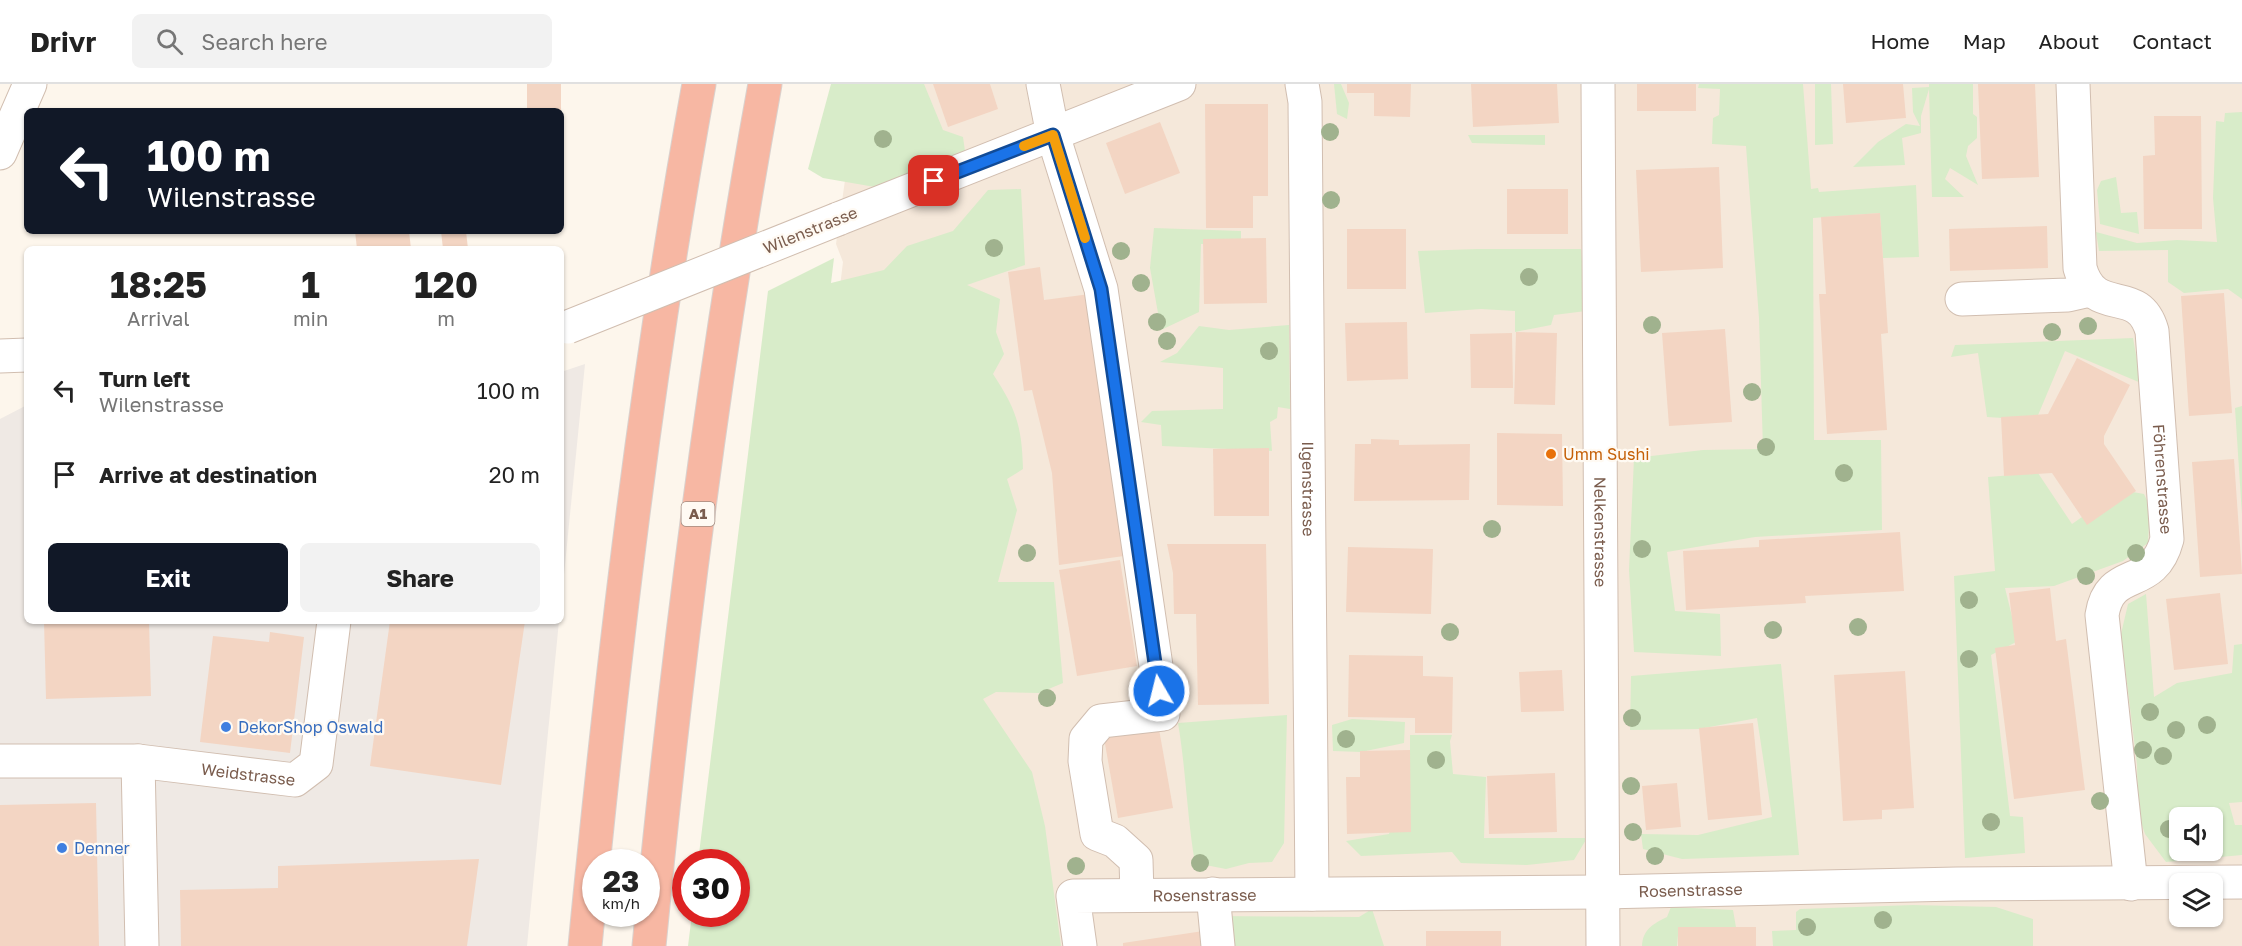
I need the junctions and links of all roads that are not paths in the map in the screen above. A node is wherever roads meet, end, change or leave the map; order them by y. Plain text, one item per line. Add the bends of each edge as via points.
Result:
1 (30, 84) edge
2 (699, 84) edge
3 (765, 84) edge
4 (1043, 84) edge
5 (1179, 84) edge
6 (1302, 84) edge
7 (1598, 84) edge
8 (2073, 84) edge
9 (1053, 135) junction
10 (0, 153) edge
11 (2090, 290) junction
12 (1962, 299) dead end
13 (564, 328) edge
14 (24, 355) edge
15 (0, 356) edge
16 (334, 624) edge
17 (0, 761) edge
18 (138, 761) junction
19 (2242, 882) edge
20 (2131, 884) junction
21 (1603, 892) junction
22 (1213, 894) junction
23 (1312, 894) junction
24 (1137, 895) junction
25 (142, 946) edge
26 (585, 946) edge
27 (649, 946) edge
28 (1080, 946) edge
29 (1218, 946) edge
30 (1603, 946) edge

1 - 10 street
2 - 26 highway via 643,438
3 - 27 highway, A1 via 694,542
4 - 9 street
5 - 9 street, Wilenstrasse
6 - 23 street, Ilgenstrasse
7 - 21 street, Nelkenstrasse
8 - 11 street via 2080,268
9 - 13 street, Wilenstrasse, bridge
9 - 24 street via 1101,289 1163,714 1101,721 1086,739 1084,761 1097,834 1115,841 1136,860
11 - 12 street via 2068,295
11 - 20 street, Föhrenstrasse via 2102,298 2140,308 2149,318 2167,539 2163,556 2154,568 2112,590 2104,601 2102,615
14 - 15 street
16 - 18 street, Weidstrasse via 316,764 295,780
17 - 18 street, Weidstrasse
18 - 25 street
19 - 20 street, Rosenstrasse
20 - 21 street, Rosenstrasse
21 - 23 street, Rosenstrasse
21 - 30 street, Nelkenstrasse
22 - 23 street, Rosenstrasse
22 - 24 street, Rosenstrasse
22 - 29 street
24 - 28 street, Rosenstrasse via 1073,896

